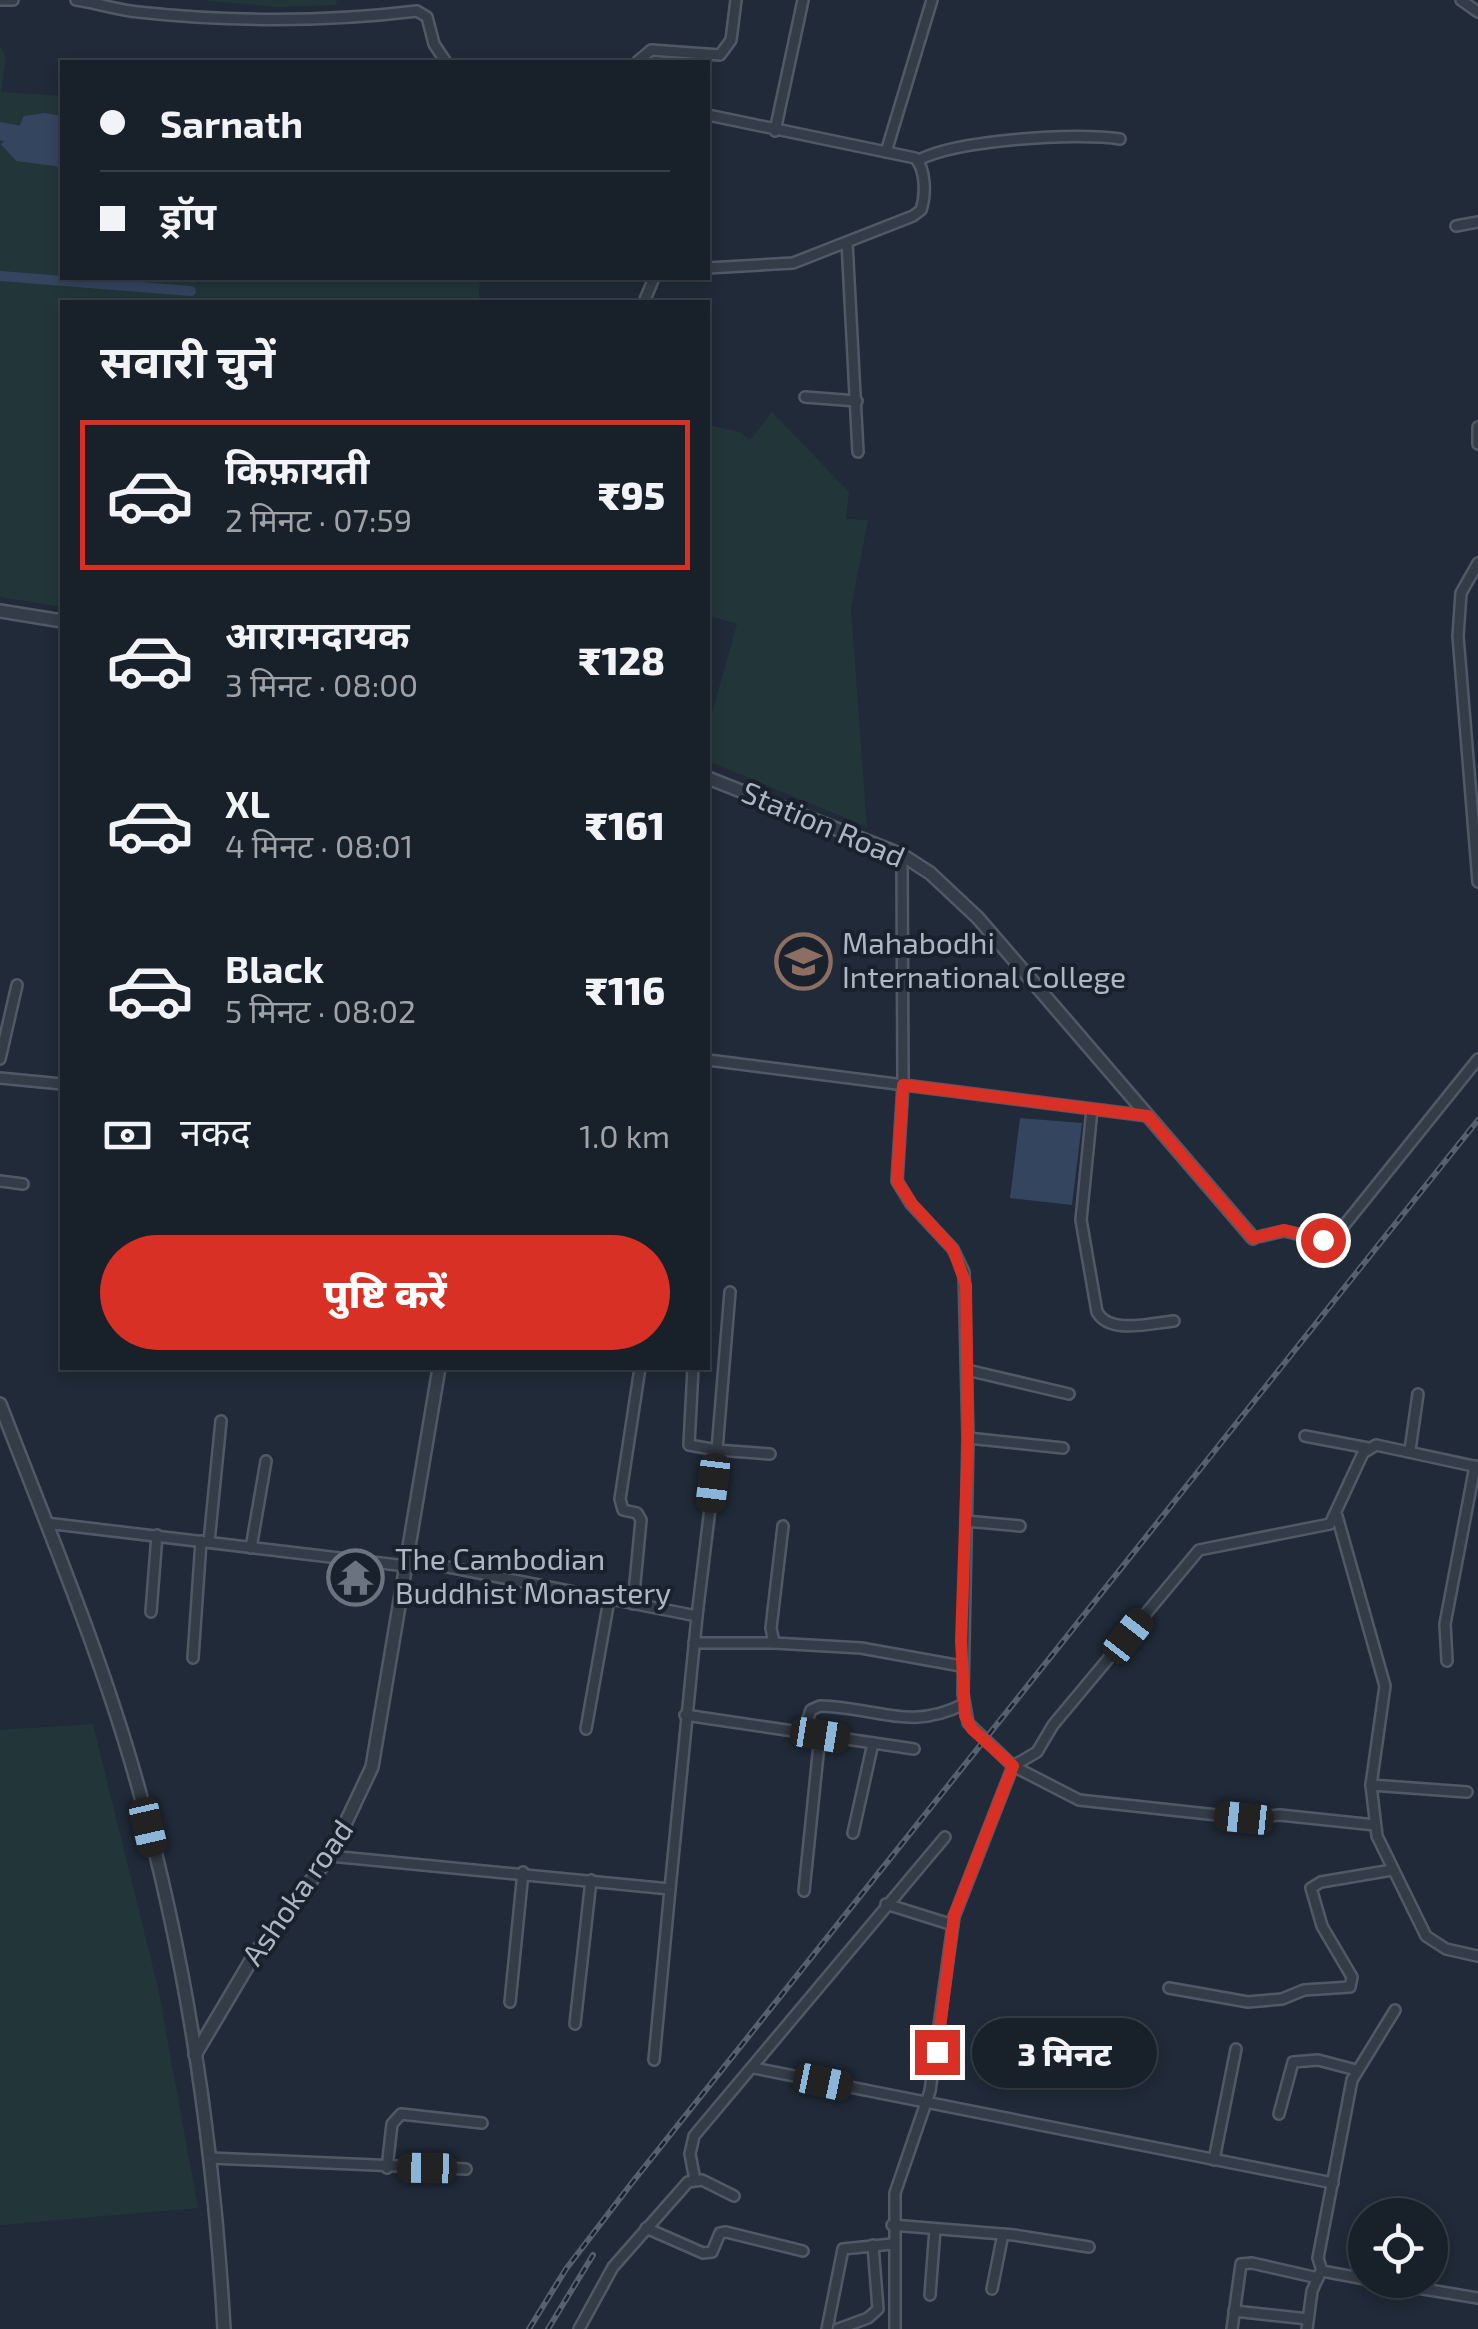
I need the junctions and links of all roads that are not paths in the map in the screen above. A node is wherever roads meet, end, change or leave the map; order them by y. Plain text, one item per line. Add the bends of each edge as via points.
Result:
1 (0, 0) edge
2 (14, 0) edge
3 (76, 0) edge
4 (401, 0) edge
5 (736, 0) edge
6 (803, 0) edge
7 (932, 0) edge
8 (1461, 0) edge
9 (1478, 12) edge
10 (399, 14) junction
11 (445, 60) edge
12 (639, 60) edge
13 (710, 115) edge
14 (774, 131) junction
15 (1120, 139) dead end
16 (886, 152) junction
17 (919, 160) junction
18 (1478, 222) edge
19 (1456, 226) dead end
20 (847, 242) junction
21 (710, 268) edge
22 (805, 398) dead end
23 (857, 401) junction
24 (1478, 427) edge
25 (1478, 444) edge
26 (858, 452) dead end
27 (1478, 563) edge
28 (0, 611) edge
29 (60, 620) edge
30 (710, 779) edge
31 (1475, 808) edge
32 (902, 855) junction
33 (1478, 882) edge
34 (17, 985) dead end
35 (1478, 1058) edge
36 (0, 1059) edge
37 (710, 1060) edge
38 (0, 1078) edge
39 (60, 1084) edge
40 (903, 1085) junction
41 (1092, 1109) junction
42 (1148, 1116) junction
43 (0, 1181) edge
44 (23, 1184) dead end
45 (1253, 1238) joint
46 (730, 1292) dead end
47 (1174, 1322) dead end
48 (439, 1370) edge
49 (640, 1370) edge
50 (693, 1370) edge
51 (967, 1370) junction
52 (1069, 1394) dead end
53 (1418, 1394) dead end
54 (0, 1404) edge
55 (221, 1421) dead end
56 (1305, 1436) dead end
57 (968, 1438) junction
58 (1063, 1448) dead end
59 (1368, 1448) junction
60 (717, 1450) junction
61 (1410, 1450) junction
62 (770, 1454) dead end
63 (266, 1461) dead end
64 (1477, 1466) edge
65 (1337, 1516) junction
66 (966, 1521) junction
67 (46, 1523) junction
68 (783, 1526) dead end
69 (1020, 1526) dead end
70 (157, 1535) junction
71 (205, 1541) junction
72 (251, 1548) junction
73 (407, 1562) junction
74 (609, 1600) junction
75 (632, 1604) junction
76 (150, 1612) dead end
77 (697, 1616) junction
78 (694, 1642) junction
79 (774, 1644) junction
80 (194, 1658) dead end
81 (1447, 1661) dead end
82 (961, 1666) junction
83 (964, 1704) junction
84 (685, 1715) junction
85 (586, 1729) dead end
86 (803, 1733) junction
87 (820, 1735) junction
88 (873, 1743) junction
89 (914, 1749) dead end
90 (1013, 1766) junction
91 (1371, 1786) junction
92 (1467, 1792) dead end
93 (1375, 1825) junction
94 (853, 1833) dead end
95 (945, 1837) dead end
96 (330, 1856) junction
97 (1392, 1870) junction
98 (522, 1872) junction
99 (592, 1880) junction
100 (670, 1889) junction
101 (804, 1891) dead end
102 (886, 1904) junction
103 (953, 1925) junction
104 (1477, 1956) edge
105 (1169, 1988) dead end
106 (510, 2002) dead end
107 (1394, 2010) dead end
108 (576, 2024) dead end
109 (1236, 2049) dead end
110 (195, 2055) junction
111 (654, 2060) dead end
112 (754, 2068) junction
113 (1356, 2070) junction
114 (926, 2103) junction
115 (1279, 2114) dead end
116 (482, 2123) dead end
117 (211, 2158) junction
118 (1214, 2160) junction
119 (387, 2168) junction
120 (466, 2169) dead end
121 (695, 2180) junction
122 (1332, 2183) junction
123 (734, 2196) dead end
124 (892, 2225) junction
125 (646, 2228) junction
126 (935, 2229) junction
127 (1003, 2234) junction
128 (873, 2244) junction
129 (892, 2244) junction
130 (1090, 2247) dead end
131 (803, 2251) dead end
132 (1320, 2274) junction
133 (1348, 2278) edge
134 (992, 2289) dead end
135 (1448, 2293) edge
136 (930, 2295) dead end
137 (1478, 2298) edge
138 (1234, 2312) junction
139 (1308, 2324) edge
140 (224, 2329) edge
141 (580, 2329) edge
142 (826, 2329) edge
143 (838, 2329) edge
144 (895, 2329) edge
145 (1232, 2329) edge

1 - 2 street
3 - 10 street via 248,20
4 - 10 street
5 - 12 street via 731,40 720,55 651,50
6 - 14 street
7 - 16 street
8 - 9 street
10 - 11 street via 424,12
13 - 14 street
14 - 16 street
15 - 17 street via 1085,134 950,150
16 - 17 street
17 - 20 street via 919,213
18 - 19 street
20 - 21 street via 774,267
20 - 23 street
22 - 23 street
23 - 26 street
24 - 25 street
27 - 31 street via 1461,592 1458,636
28 - 29 street
30 - 32 street, Station Road
31 - 33 street
32 - 40 street
32 - 42 street, Station Road via 978,918
34 - 36 street
35 - 45 street via 1334,1238 1284,1230
37 - 40 street
38 - 39 street
40 - 41 street
40 - 51 street via 897,1181 959,1258 966,1285
41 - 42 street
41 - 47 street via 1081,1220 1097,1312 1114,1325
42 - 45 street, Station Road
43 - 44 street
46 - 60 street
48 - 73 street, Ashoka road
49 - 75 street via 620,1498 623,1510 637,1512 641,1520
50 - 60 street via 690,1445
51 - 52 street
51 - 57 street
53 - 61 street
54 - 67 street
55 - 71 street
56 - 59 street
57 - 58 street
57 - 66 street
59 - 61 street
59 - 65 street
60 - 62 street
60 - 77 street
61 - 64 street
63 - 72 street
64 - 81 street via 1445,1624
65 - 90 street via 1319,1529 1199,1550 1037,1752
65 - 91 street via 1385,1686
66 - 69 street
66 - 82 street
67 - 70 street
67 - 110 street via 139,1790
68 - 79 street
70 - 71 street
70 - 76 street
71 - 72 street
71 - 80 street
72 - 73 street
73 - 74 street
73 - 96 street, Ashoka road via 372,1768
74 - 75 street
74 - 85 street
75 - 77 street
77 - 78 street
78 - 79 street
78 - 84 street
79 - 82 street via 861,1648
82 - 83 street
83 - 86 street via 932,1719 910,1720 820,1706 810,1710
83 - 90 street via 972,1729
84 - 86 street
84 - 100 street
86 - 87 street
87 - 88 street
87 - 101 street
88 - 89 street
88 - 94 street
90 - 93 street via 1079,1800
90 - 103 street
91 - 92 street
91 - 93 street
93 - 97 street
95 - 102 street
96 - 98 street
96 - 110 street, Ashoka road via 256,1952
97 - 104 street via 1426,1936
97 - 105 street via 1312,1888 1322,1926 1352,1977 1350,1987 1248,2002
98 - 99 street
98 - 106 street
99 - 100 street
99 - 108 street
100 - 111 street
102 - 103 street
102 - 112 street
103 - 114 street
107 - 113 street
109 - 118 street
110 - 117 street
112 - 114 street
112 - 121 street via 694,2136
113 - 115 street via 1318,2060 1294,2062
113 - 122 street
114 - 118 street
114 - 124 street via 895,2193
116 - 119 street via 400,2114 392,2124
117 - 119 street
117 - 140 street
118 - 122 street
119 - 120 street
121 - 123 street
121 - 125 street
122 - 132 street
124 - 126 street
124 - 129 street
125 - 131 street via 703,2254 726,2232
125 - 141 street via 612,2266
126 - 127 street
126 - 136 street
127 - 130 street
127 - 134 street
128 - 129 street
128 - 142 street via 846,2246 840,2254
128 - 143 street via 878,2309
129 - 144 street
132 - 133 street
132 - 138 street via 1241,2264
132 - 139 street
135 - 137 street
138 - 139 street
138 - 145 street

